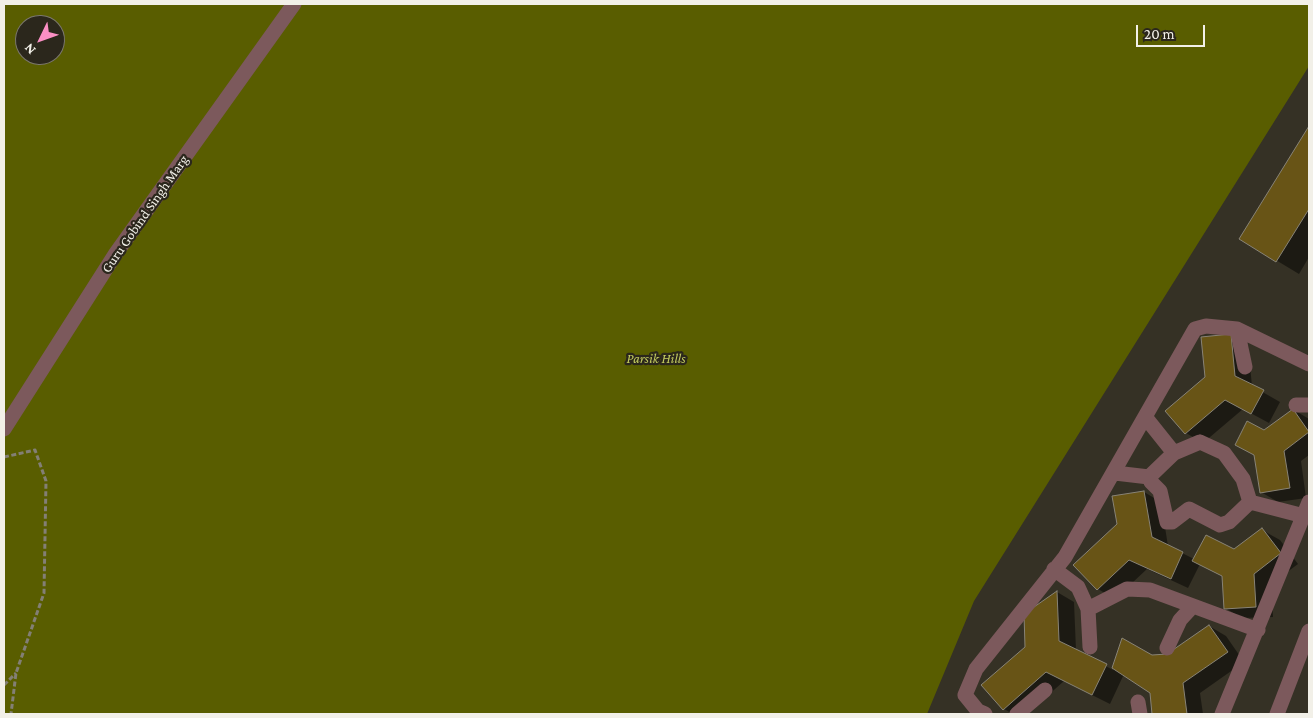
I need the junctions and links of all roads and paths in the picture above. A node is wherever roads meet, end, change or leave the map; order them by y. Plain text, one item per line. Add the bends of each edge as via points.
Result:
1 (294, 4) edge
2 (1237, 329) junction
3 (1309, 364) edge
4 (1245, 367) dead end
5 (1146, 418) junction
6 (4, 429) edge
7 (1174, 452) junction
8 (4, 457) edge
9 (1115, 473) junction
10 (1149, 476) junction
11 (1250, 502) junction
12 (1306, 509) edge
13 (1054, 569) junction
14 (1192, 607) junction
15 (1088, 609) junction
16 (1258, 630) junction
17 (1309, 631) edge
18 (1090, 647) dead end
19 (1167, 648) dead end
20 (16, 672) junction
21 (4, 685) edge
22 (1045, 690) dead end
23 (11, 714) edge
24 (985, 714) edge
25 (1017, 714) edge
26 (1222, 714) edge
27 (1277, 714) edge

1 - 6 street, Guru Gobind Singh Marg via 116,254
2 - 3 street
2 - 4 street
2 - 5 street via 1206,326 1195,329
5 - 7 street
5 - 9 street
7 - 10 street
7 - 11 street via 1200,442 1224,453 1243,479
8 - 20 path via 34,450 46,480 44,593
9 - 10 street
9 - 13 street via 1066,557
10 - 11 street via 1160,491 1167,522 1172,522 1189,509 1220,525 1229,522
11 - 12 street
12 - 16 street
13 - 15 street via 1078,587
13 - 24 street via 976,669 965,695 978,711
14 - 15 street via 1150,590 1128,589
14 - 16 street
14 - 19 street via 1180,620
15 - 18 street
16 - 26 street
17 - 27 street
20 - 21 path
20 - 23 path
22 - 25 street

